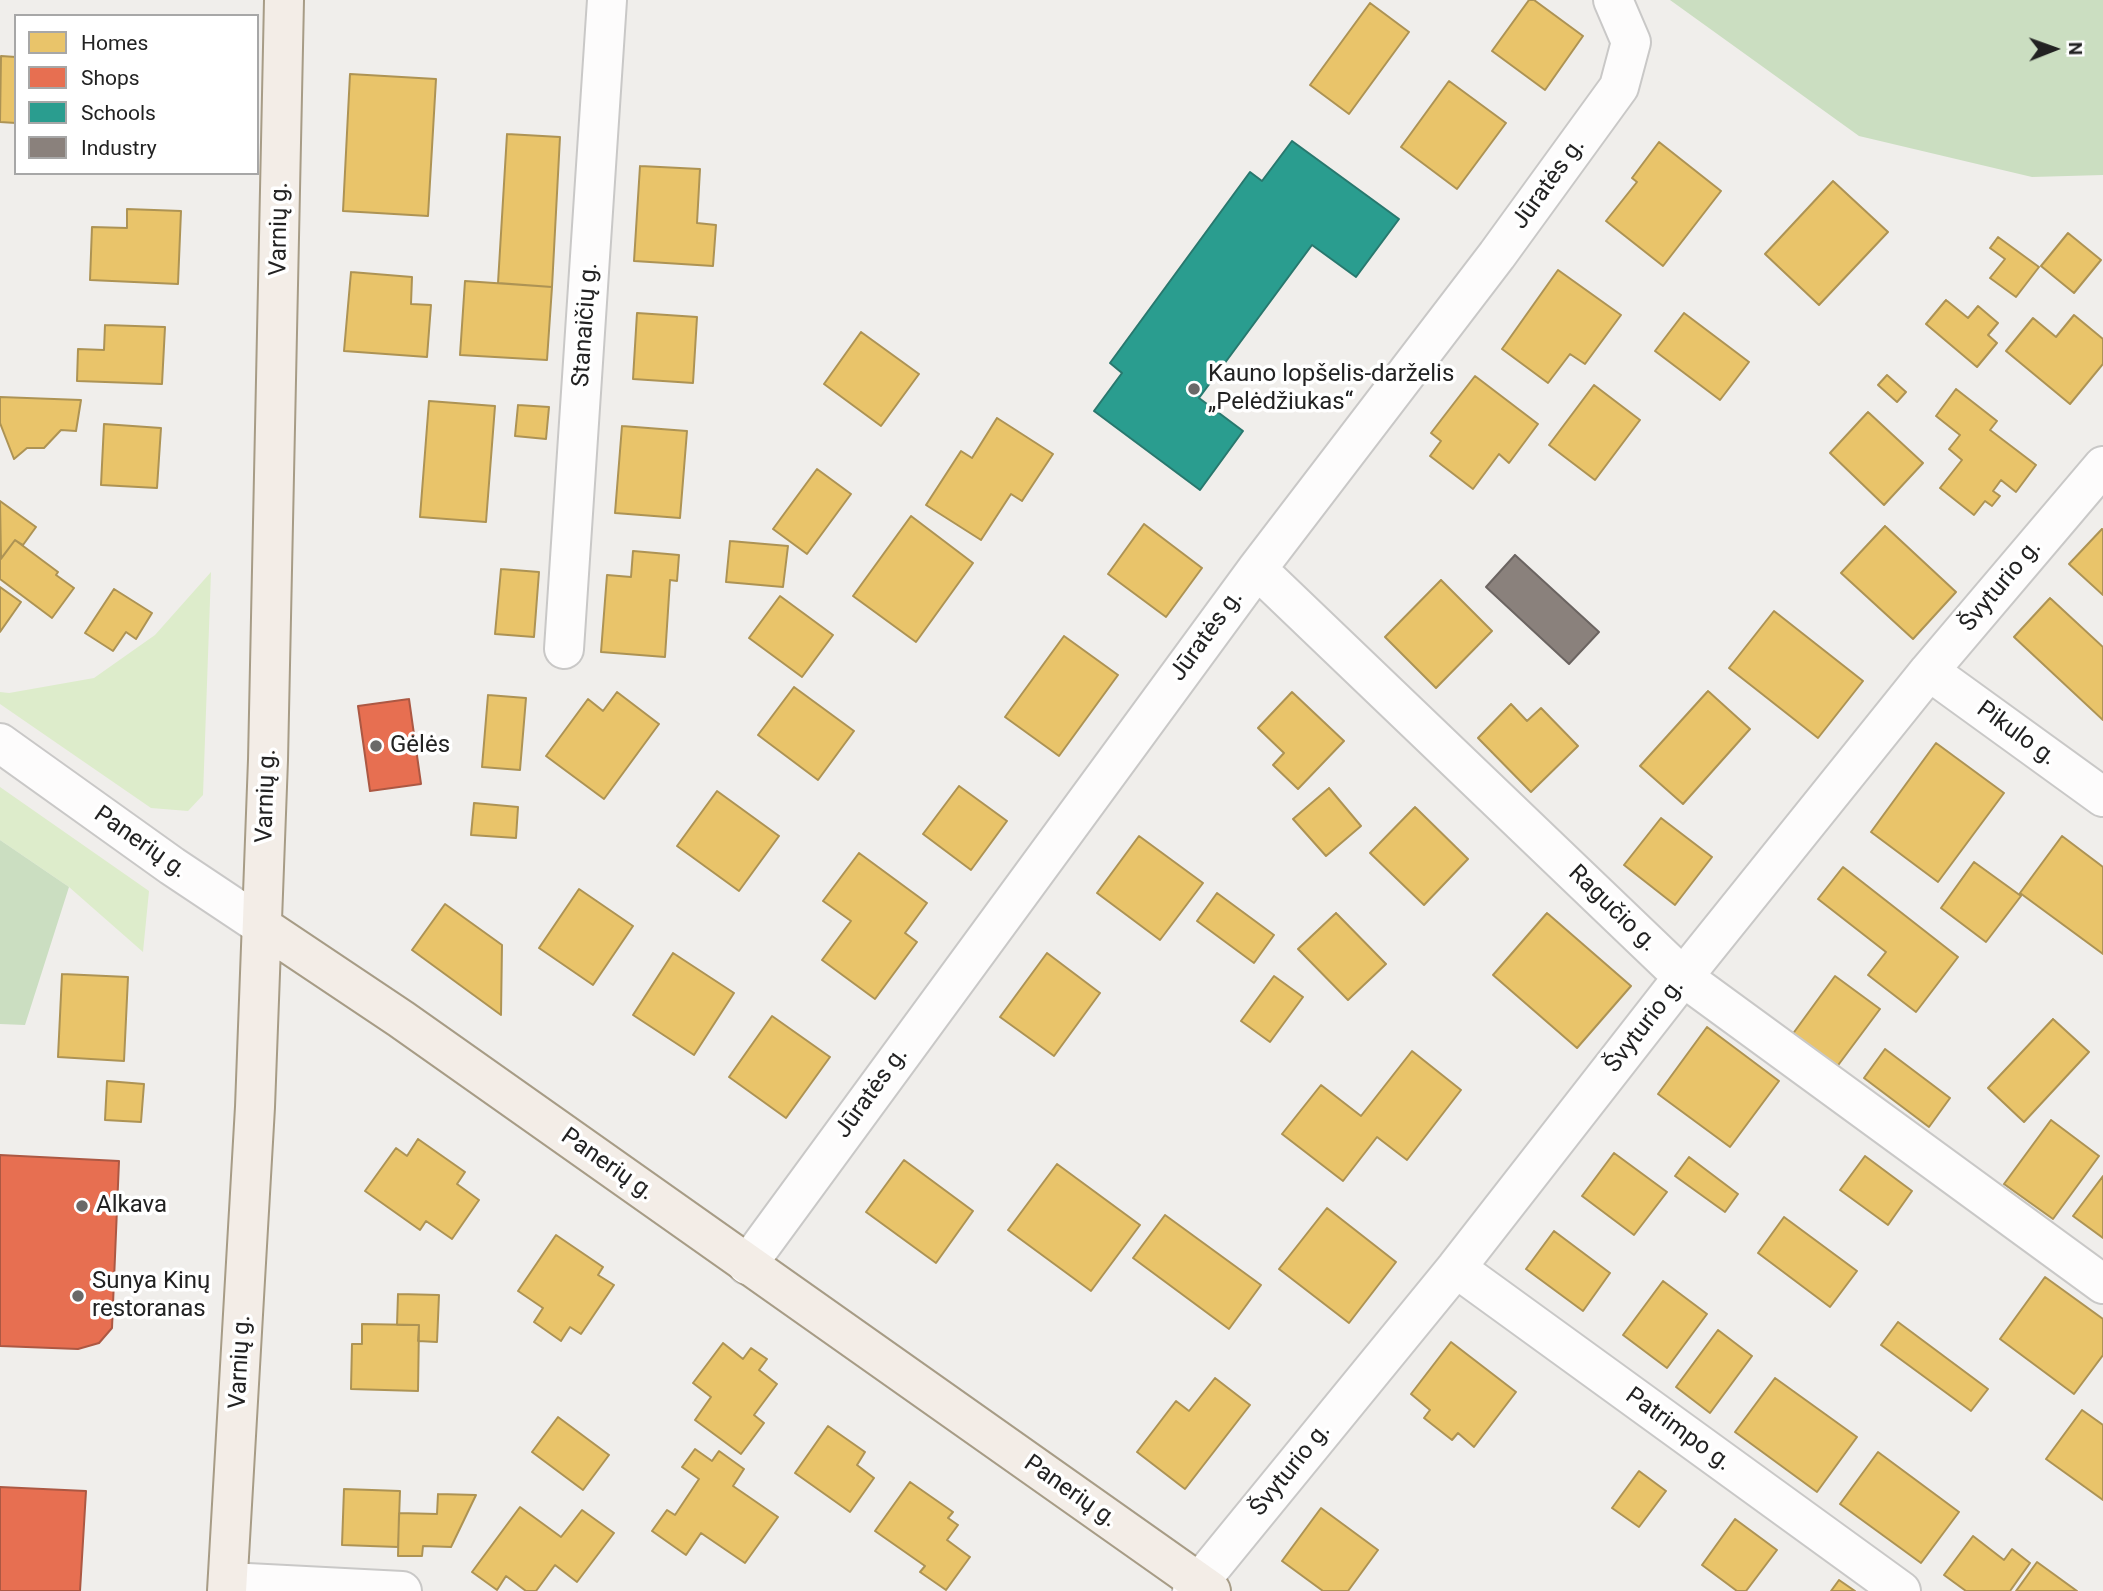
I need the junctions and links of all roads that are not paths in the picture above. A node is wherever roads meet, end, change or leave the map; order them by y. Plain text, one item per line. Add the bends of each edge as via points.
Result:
1 (284, 0) edge
2 (607, 0) edge
3 (1613, 0) edge
4 (2103, 466) edge
5 (1256, 569) junction
6 (564, 649) dead end
7 (1929, 671) junction
8 (0, 743) edge
9 (2103, 797) edge
10 (262, 926) junction
11 (1683, 977) junction
12 (747, 1265) junction
13 (1456, 1268) junction
14 (2103, 1283) edge
15 (227, 1587) edge
16 (1200, 1588) edge
17 (402, 1591) edge
18 (1901, 1591) edge

1 - 10 main road, Varnių g. via 272,665
2 - 6 street, Stanaičių g.
3 - 5 street, Jūratės g. via 1631,43 1619,88
4 - 7 street, Švyturio g.
5 - 11 street, Ragučio g.
5 - 12 street, Jūratės g.
7 - 9 street, Pikulo g.
7 - 11 street, Švyturio g.
8 - 10 street, Panerių g.
10 - 12 main road, Panerių g.
10 - 15 main road, Varnių g.
11 - 13 street, Švyturio g.
11 - 14 street, Ragučio g.
12 - 16 main road, Panerių g.
13 - 16 street, Švyturio g.
13 - 18 street, Patrimpo g.
15 - 17 street

